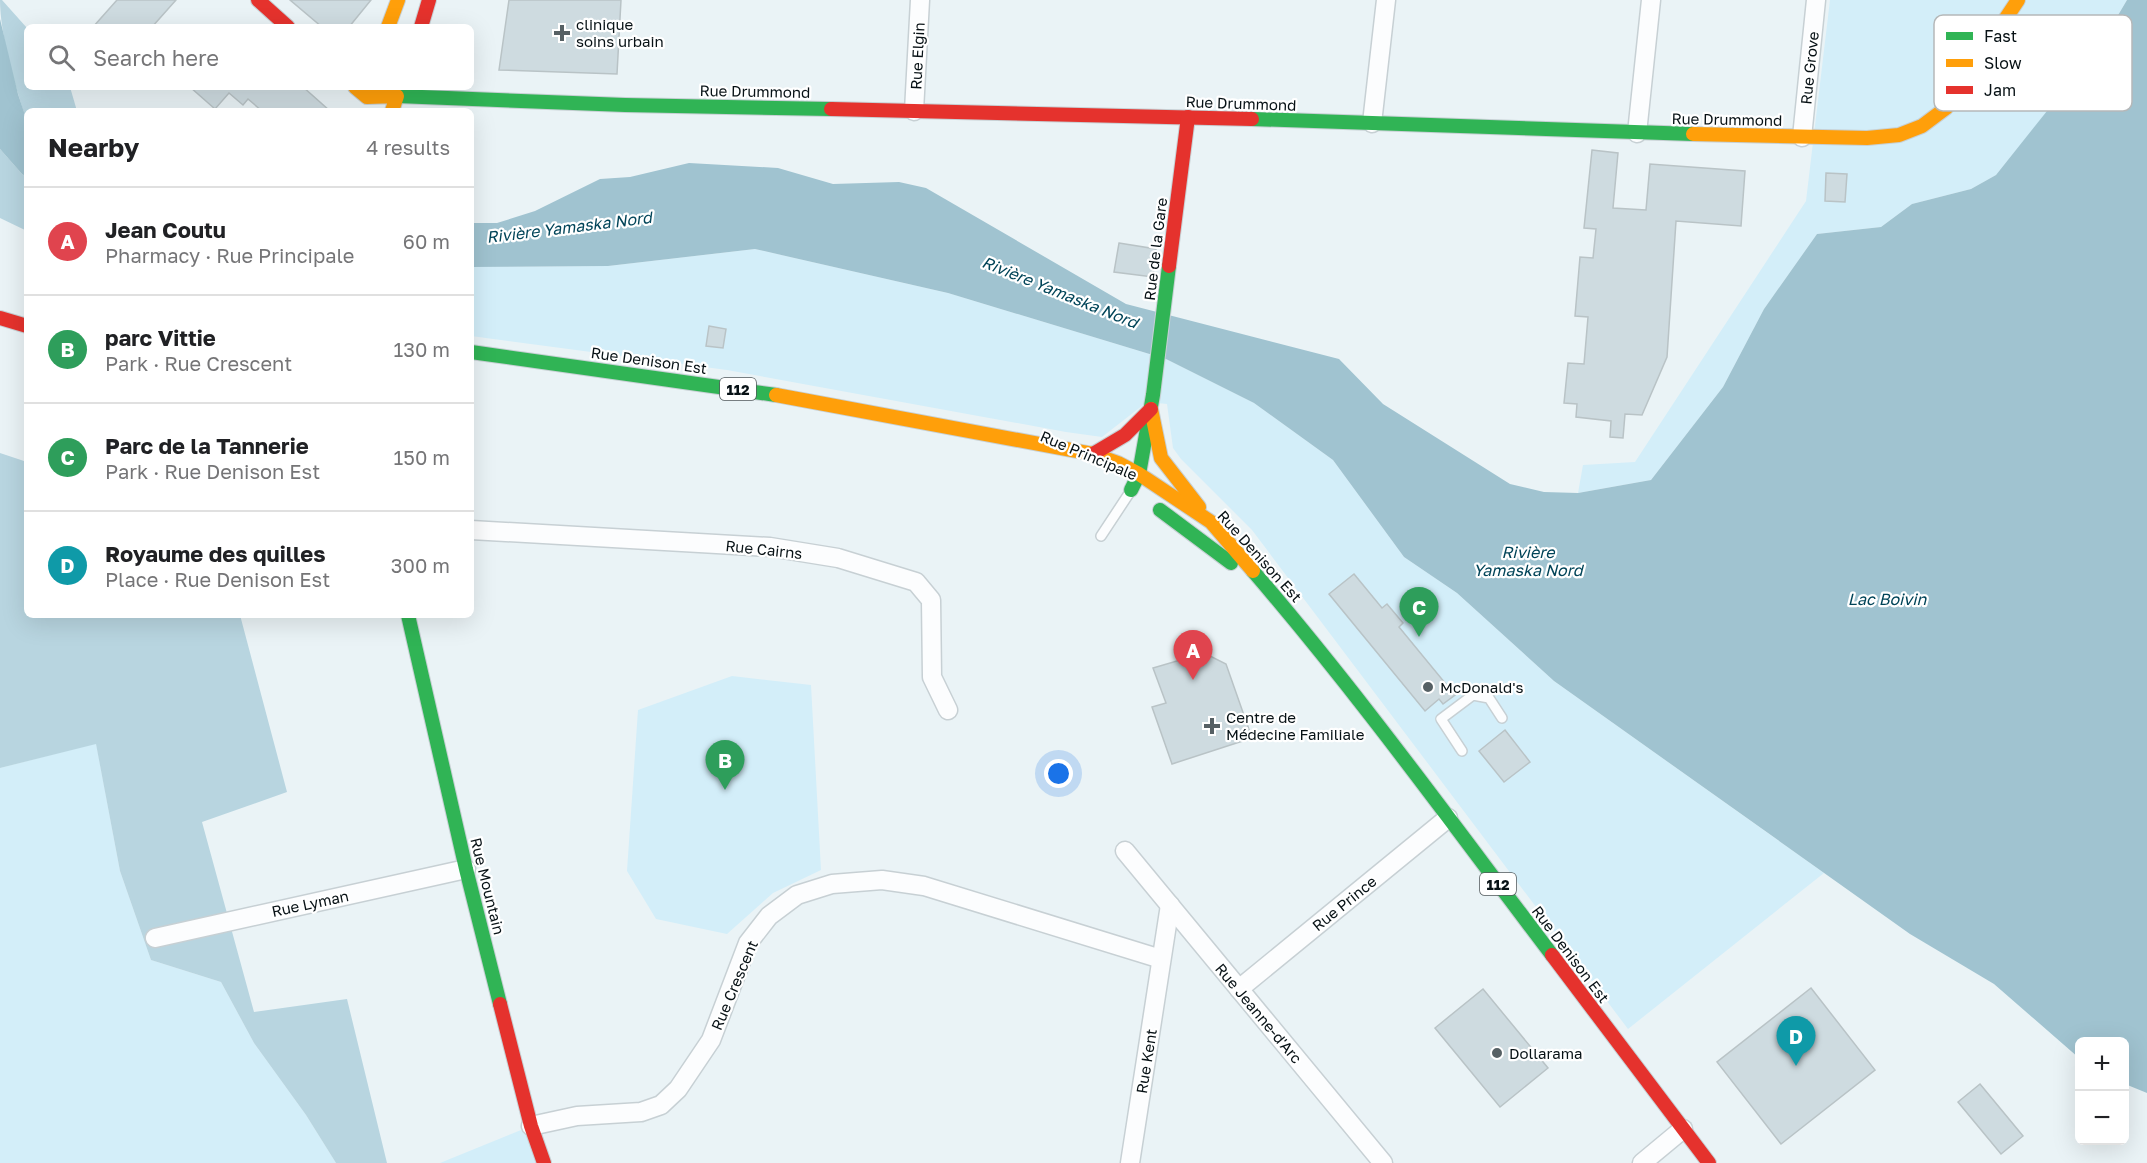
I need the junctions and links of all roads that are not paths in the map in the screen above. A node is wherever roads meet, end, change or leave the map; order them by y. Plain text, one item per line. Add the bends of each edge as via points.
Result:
1 (258, 0) edge
2 (398, 0) edge
3 (429, 0) edge
4 (920, 0) edge
5 (1386, 0) edge
6 (1651, 0) edge
7 (1816, 0) edge
8 (2018, 0) edge
9 (2008, 15) edge
10 (285, 24) edge
11 (389, 24) edge
12 (422, 24) edge
13 (399, 91) edge
14 (368, 98) edge
15 (393, 108) edge
16 (914, 111) junction
17 (1942, 111) edge
18 (1188, 117) junction
19 (1372, 123) junction
20 (1637, 133) junction
21 (1802, 137) junction
22 (0, 318) edge
23 (24, 325) edge
24 (474, 352) edge
25 (1152, 402) junction
26 (1003, 438) junction
27 (1093, 454) junction
28 (1081, 466) dead end
29 (1139, 474) junction
30 (1137, 494) junction
31 (1211, 522) junction
32 (474, 530) edge
33 (1101, 536) dead end
34 (1273, 595) junction
35 (409, 618) edge
36 (948, 710) dead end
37 (1502, 718) dead end
38 (1462, 751) dead end
39 (1448, 818) junction
40 (1125, 851) dead end
41 (466, 869) junction
42 (1170, 905) junction
43 (155, 938) dead end
44 (1161, 960) junction
45 (1239, 989) junction
46 (531, 1126) junction
47 (1683, 1130) junction
48 (544, 1163) edge
49 (1130, 1163) edge
50 (1383, 1163) edge
51 (1642, 1163) edge
52 (1709, 1163) edge

1 - 10 street
2 - 11 street
3 - 12 street
4 - 16 street, Rue Elgin
5 - 19 street
6 - 20 street
7 - 21 street, Rue Grove
8 - 9 street, Rue Drummond
13 - 14 street
13 - 15 street
13 - 16 street, Rue Drummond via 625,105
16 - 18 street, Rue Drummond
17 - 21 street, Rue Drummond via 1922,126 1899,135
18 - 19 street, Rue Drummond
18 - 25 street, Rue de la Gare
19 - 20 street, Rue Drummond
20 - 21 street, Rue Drummond
22 - 23 street
24 - 26 street, Rue Denison Est / 112 via 805,399
25 - 27 street via 1132,430
25 - 29 street, Rue de la Gare
25 - 31 street via 1161,458
26 - 27 street, Rue Denison Est / 112
26 - 28 street, Rue Principale
27 - 29 street, Rue Denison Est / 112
29 - 30 street, Rue de la Gare
29 - 31 street, Rue Denison Est / 112
30 - 33 lane
30 - 34 street
31 - 34 street, Rue Denison Est / 112
32 - 36 street, Rue Cairns via 770,547 838,558 916,582 931,600 932,677
34 - 39 street, Rue Denison Est / 112
35 - 41 street, Rue Mountain
37 - 38 lane via 1489,698 1473,695 1442,719
39 - 45 street, Rue Prince
39 - 47 street, Rue Denison Est / 112
40 - 42 street
41 - 43 street, Rue Lyman
41 - 46 street, Rue Mountain
42 - 44 street
42 - 45 street, Rue Jeanne-d'Arc
44 - 46 street, Rue Crescent via 924,886 882,880 832,884 796,895 769,916 748,943 711,1040 678,1089 661,1105 641,1112 578,1116
44 - 49 street, Rue Kent
45 - 50 street, Rue Jeanne-d'Arc
46 - 48 street, Rue Mountain
47 - 51 street
47 - 52 street, Rue Denison Est / 112

